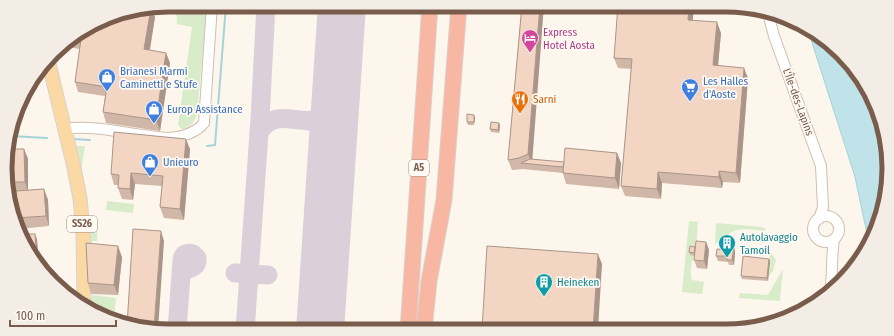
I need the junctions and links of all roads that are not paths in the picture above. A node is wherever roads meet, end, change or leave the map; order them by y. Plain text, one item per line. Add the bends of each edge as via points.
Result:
1 (212, 12) edge
2 (430, 12) edge
3 (440, 12) edge
4 (458, 12) edge
5 (769, 18) edge
6 (50, 67) edge
7 (43, 75) edge
8 (65, 129) junction
9 (64, 145) junction
10 (823, 195) junction
11 (832, 218) junction
12 (819, 219) junction
13 (829, 241) junction
14 (832, 282) edge
15 (76, 294) edge
16 (84, 300) edge
17 (408, 324) edge
18 (418, 324) edge
19 (425, 324) edge

1 - 8 street via 204,123 199,129 168,138 75,127
2 - 17 highway, A5
3 - 18 highway, A5
4 - 19 highway via 444,200 429,281
5 - 10 street, L'Île-des-Lapins via 821,166
6 - 8 main road, SS26
7 - 9 main road, SS26
8 - 9 main road, SS26
9 - 15 main road, SS26 via 74,223
9 - 16 main road, SS26 via 77,184 82,215
10 - 11 street, L'Île-des-Lapins
10 - 12 street, L'Île-des-Lapins
11 - 12 street via 825,216
11 - 13 street, L'Île-des-Lapins via 837,222 839,229 838,234
12 - 13 street, L'Île-des-Lapins via 814,225 813,232 817,238
13 - 14 street, L'Île-des-Lapins via 832,250

